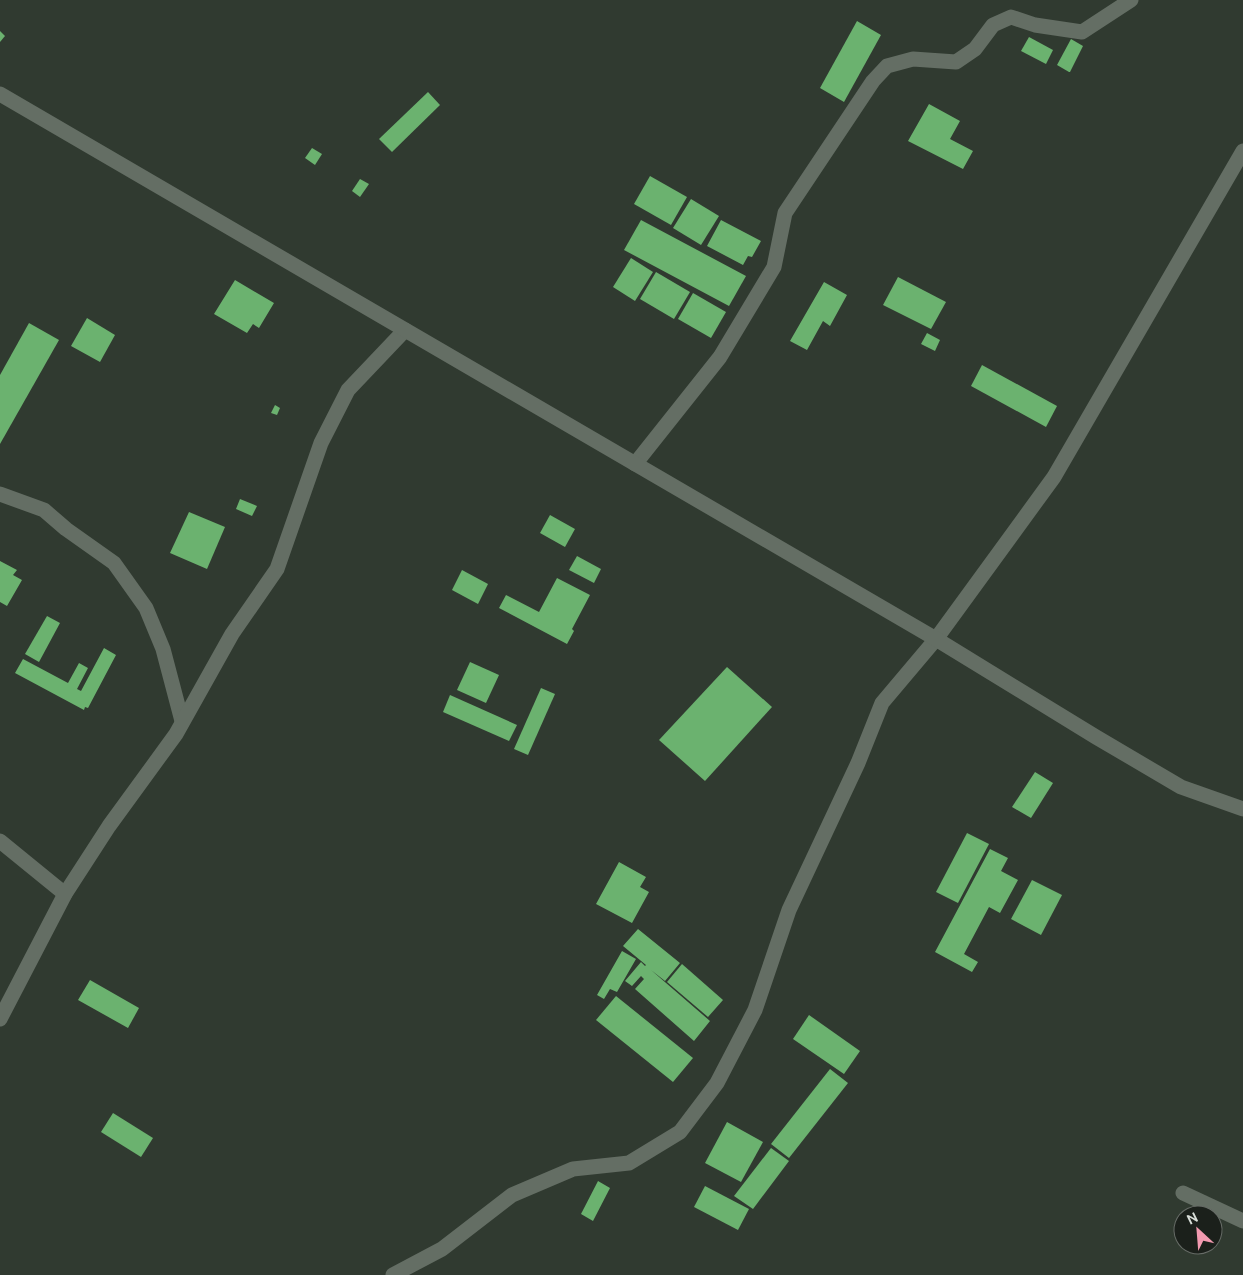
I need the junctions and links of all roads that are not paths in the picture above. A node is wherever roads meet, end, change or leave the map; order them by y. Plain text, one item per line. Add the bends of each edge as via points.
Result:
1 (1131, 0) edge
2 (0, 94) edge
3 (1243, 151) edge
4 (406, 330) junction
5 (635, 464) junction
6 (0, 494) edge
7 (936, 639) junction
8 (182, 721) junction
9 (1243, 809) edge
10 (0, 842) edge
11 (66, 894) junction
12 (0, 1019) edge
13 (1183, 1193) dead end
14 (1243, 1221) edge
15 (393, 1275) edge

1 - 5 street via 1082,32 1035,25 1011,17 994,25 975,49 956,62 913,59 888,66 873,81 786,213 774,267 720,357
2 - 4 street
3 - 7 street via 1054,477
4 - 5 street
4 - 8 street via 348,390 321,443 277,569 232,634
5 - 7 street
6 - 8 street via 44,510 114,563 146,608 163,649
7 - 9 street via 1181,787
7 - 15 street via 882,703 858,763 789,910 755,1010 717,1082 680,1132 629,1163 573,1169 512,1195 442,1249
8 - 11 street
10 - 11 street
11 - 12 street
13 - 14 street

